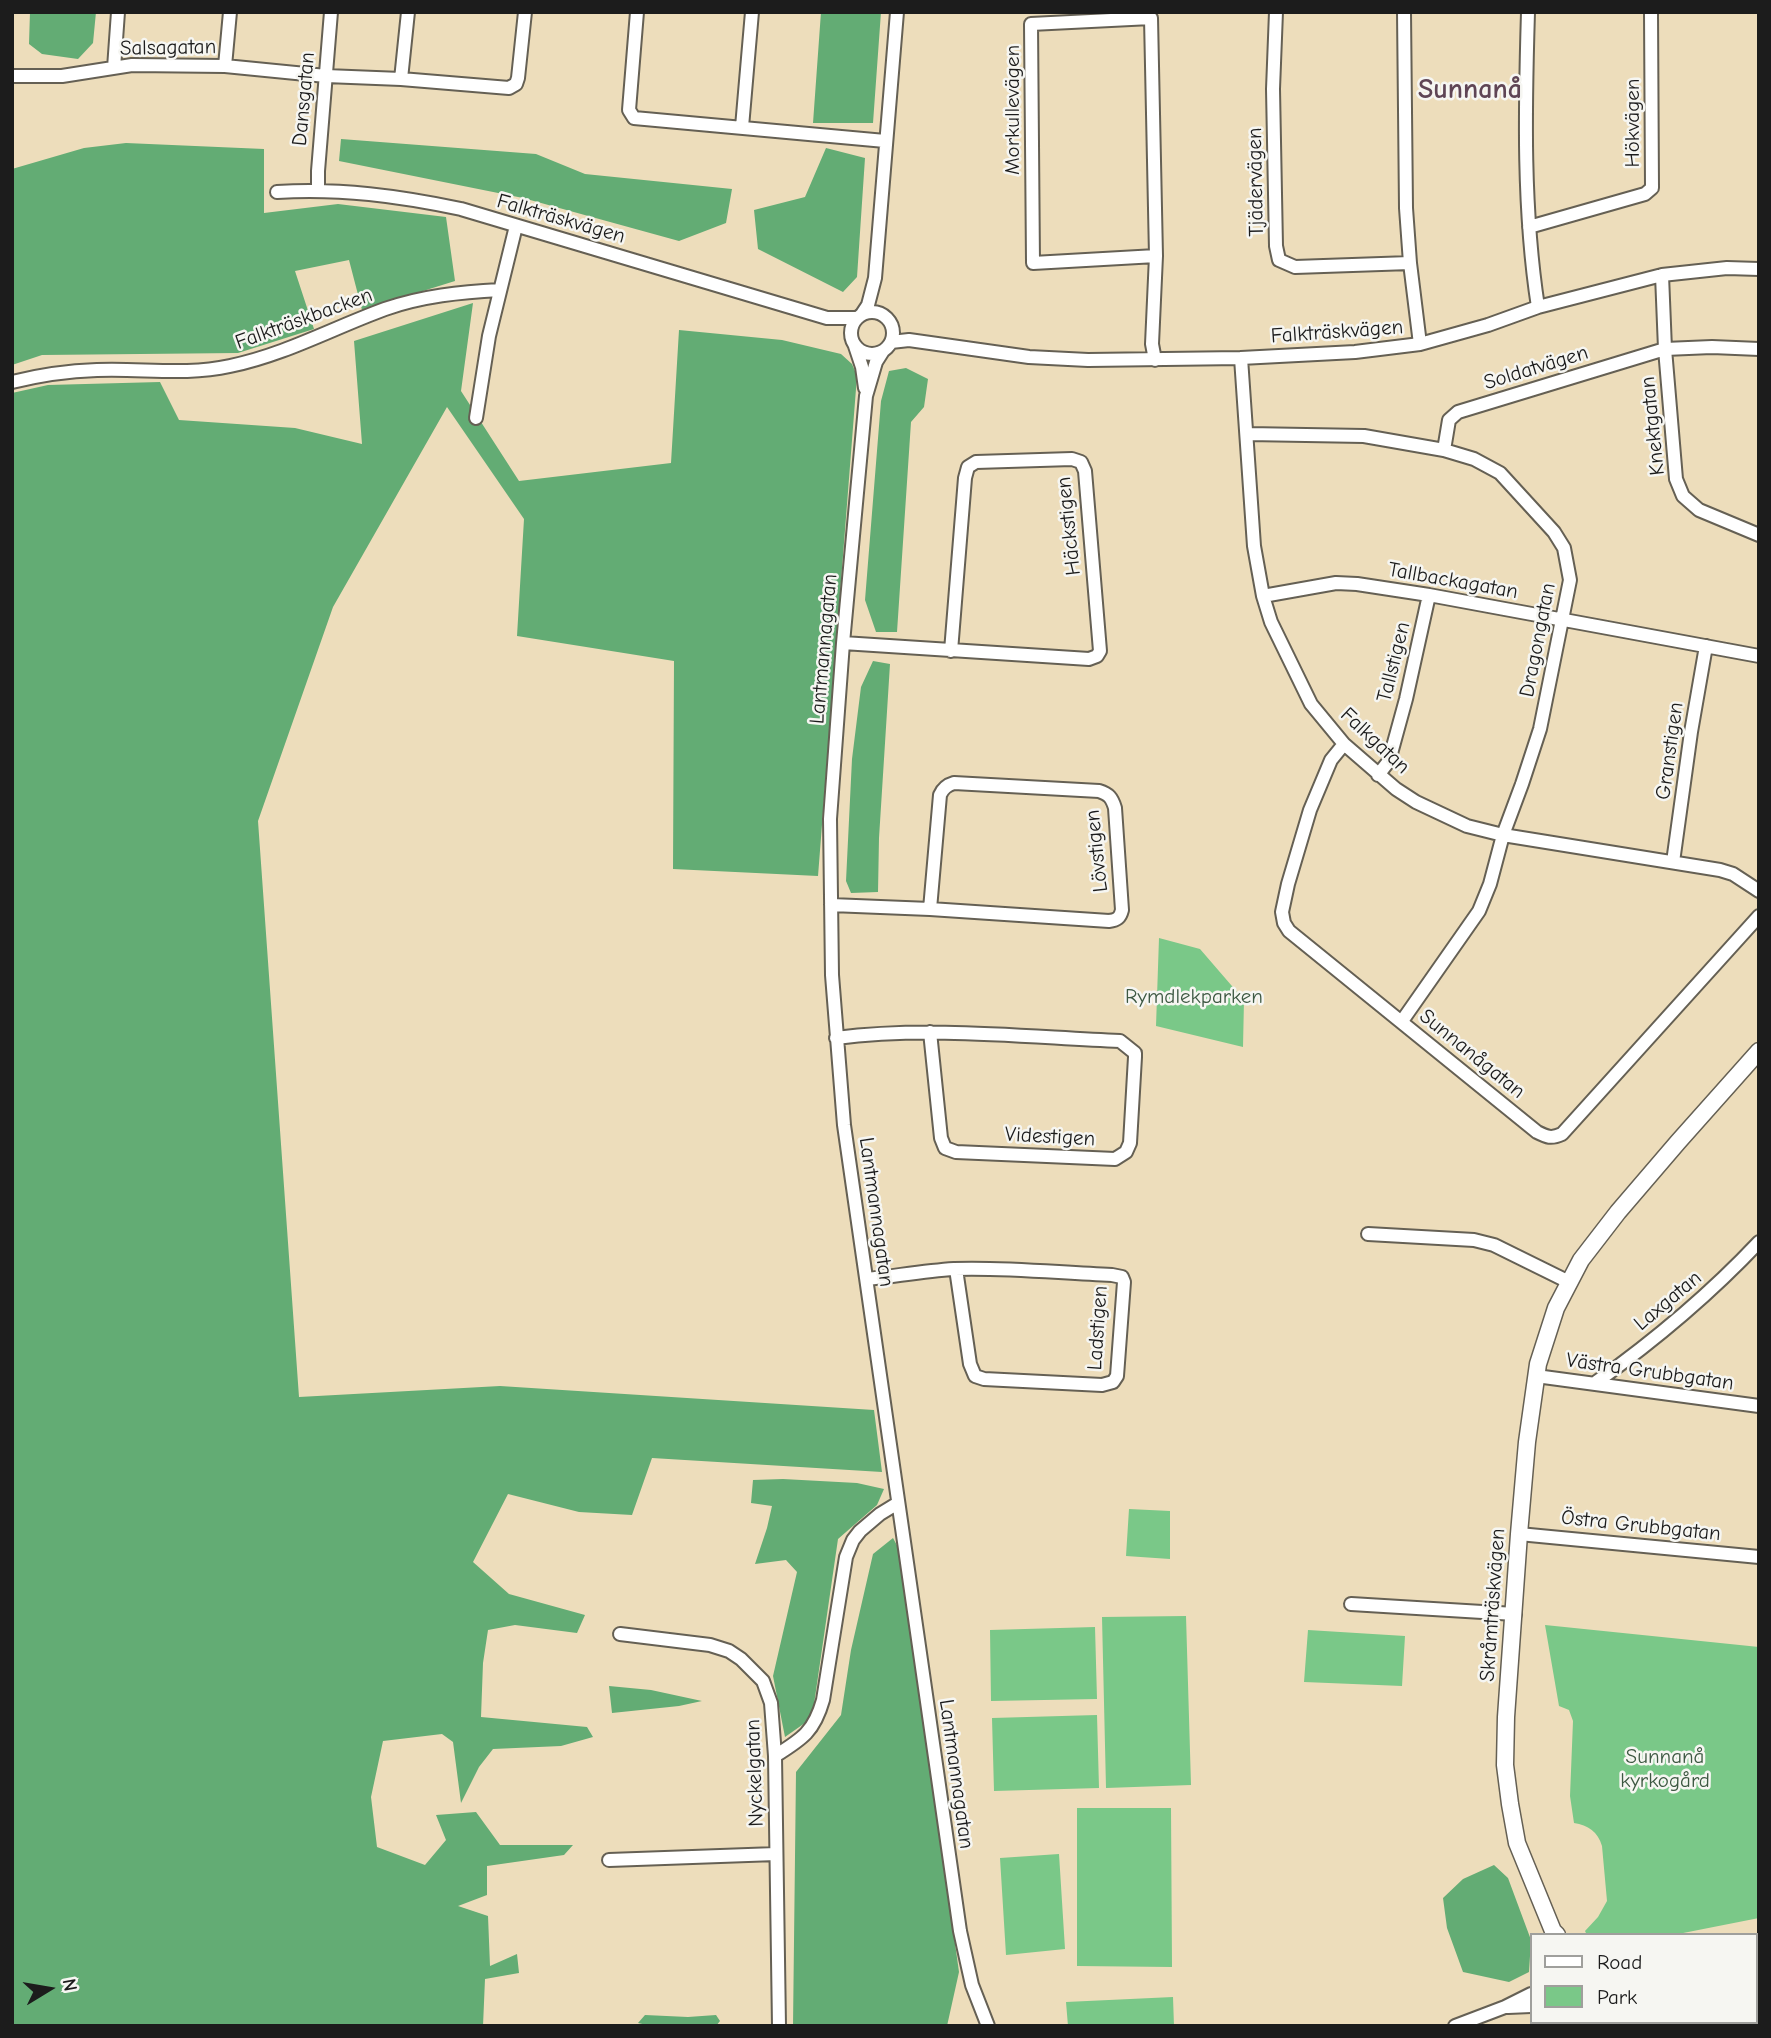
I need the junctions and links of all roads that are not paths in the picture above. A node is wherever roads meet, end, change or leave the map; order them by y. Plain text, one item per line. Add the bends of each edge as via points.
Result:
1 (118, 12) edge
2 (230, 12) edge
3 (331, 12) edge
4 (408, 12) edge
5 (525, 12) edge
6 (637, 12) edge
7 (752, 12) edge
8 (897, 12) edge
9 (1276, 12) edge
10 (1404, 12) edge
11 (1528, 12) edge
12 (1651, 12) edge
13 (225, 66) junction
14 (114, 68) junction
15 (12, 76) edge
16 (326, 76) junction
17 (401, 79) junction
18 (742, 127) junction
19 (885, 141) junction
20 (318, 190) junction
21 (277, 192) dead end
22 (516, 226) junction
23 (1529, 227) junction
24 (1156, 256) junction
25 (1410, 263) junction
26 (1759, 269) edge
27 (1662, 275) junction
28 (875, 278) junction
29 (500, 290) junction
30 (1538, 307) junction
31 (859, 316) junction
32 (827, 318) junction
33 (888, 335) junction
34 (853, 340) junction
35 (1420, 344) junction
36 (1665, 349) junction
37 (1759, 349) edge
38 (1241, 358) junction
39 (1154, 360) junction
40 (12, 382) edge
41 (866, 396) junction
42 (476, 418) dead end
43 (1248, 434) junction
44 (1444, 450) junction
45 (1759, 536) edge
46 (1429, 595) junction
47 (1263, 596) junction
48 (1562, 621) junction
49 (843, 643) junction
50 (1706, 646) junction
51 (951, 651) junction
52 (1759, 656) edge
53 (1344, 744) junction
54 (1378, 775) junction
55 (1503, 835) junction
56 (1673, 862) junction
57 (1759, 891) edge
58 (831, 905) junction
59 (930, 909) junction
60 (1759, 916) edge
61 (1402, 1021) junction
62 (929, 1032) junction
63 (836, 1038) junction
64 (1759, 1051) edge
65 (1368, 1234) dead end
66 (1759, 1242) edge
67 (956, 1269) junction
68 (867, 1279) junction
69 (1569, 1282) junction
70 (1536, 1376) junction
71 (1595, 1383) junction
72 (1759, 1406) edge
73 (898, 1503) junction
74 (1519, 1534) junction
75 (1759, 1557) edge
76 (1351, 1604) dead end
77 (1515, 1614) junction
78 (620, 1633) dead end
79 (775, 1756) junction
80 (776, 1854) junction
81 (608, 1860) dead end
82 (1555, 1933) edge
83 (1530, 1994) edge
84 (1530, 2006) edge
85 (1504, 2007) junction
86 (779, 2026) edge
87 (988, 2026) edge
88 (1455, 2026) edge

1 - 14 street
2 - 13 street
3 - 16 street, Dansgatan
4 - 17 street
5 - 17 street, Salsagatan via 518,78 509,88
6 - 18 street via 629,110 634,118
7 - 18 street
8 - 19 street
9 - 25 street, Tjädervägen via 1273,89 1279,260 1295,267
10 - 25 street
11 - 23 street
12 - 23 street, Hökvägen via 1652,188 1645,194
13 - 14 street, Salsagatan
13 - 16 street, Salsagatan
14 - 15 street, Salsagatan via 62,76
16 - 17 street, Salsagatan
16 - 20 street, Dansgatan
18 - 19 street
19 - 28 street
20 - 21 street, Falkträskvägen
20 - 22 street, Falkträskvägen via 408,198
22 - 29 street
22 - 32 street, Falkträskvägen
23 - 30 street
24 - 24 street, Morkullevägen via 1151,18 1031,24 1033,263
24 - 39 street, Morkullevägen
25 - 35 street
26 - 27 street, Falkträskvägen
27 - 30 street, Falkträskvägen
27 - 36 street, Knektgatan
28 - 31 street via 868,305
28 - 33 street
29 - 40 street, Falkträskbacken via 441,294 387,308 229,367 189,373 96,370
29 - 42 street
30 - 35 street, Falkträskvägen
31 - 32 street
31 - 33 street via 874,312
31 - 34 street via 851,329
32 - 34 street
33 - 34 street via 870,354 863,353
33 - 39 street, Falkträskvägen via 1029,357
33 - 41 street, Lantmannagatan
34 - 41 street, Lantmannagatan
35 - 38 street, Falkträskvägen
36 - 37 street, Knektgatan
36 - 44 street, Soldatvägen via 1458,412 1449,420
36 - 45 street, Knektgatan via 1673,457 1683,496 1699,510
38 - 39 street, Falkträskvägen
38 - 43 street, Falkgatan
41 - 49 street, Lantmannagatan
43 - 44 street, Dragongatan via 1364,436
43 - 47 street, Falkgatan via 1254,547
44 - 48 street, Dragongatan via 1500,473 1554,532 1564,548 1570,580
46 - 47 street, Tallbackagatan via 1336,583
46 - 48 street, Tallbackagatan
46 - 54 street, Tallstigen via 1389,761
47 - 53 street, Falkgatan via 1311,704
48 - 50 street, Tallbackagatan
48 - 55 street, Dragongatan via 1539,729
49 - 51 street, Häckstigen
49 - 58 street, Lantmannagatan via 831,819
50 - 52 street, Tallbackagatan
50 - 56 street, Granstigen
51 - 51 street, Häckstigen via 1097,656 1081,462 976,462 968,467
53 - 54 street, Falkgatan
53 - 61 street, Sunnanågatan via 1331,760 1310,810 1288,884 1284,923
54 - 55 street, Falkgatan via 1443,815
55 - 56 street, Falkgatan
55 - 61 street, Dragongatan via 1479,911
56 - 57 street, Falkgatan via 1733,874
58 - 59 street, Lövstigen
58 - 63 street, Lantmannagatan
59 - 59 street, Lövstigen via 1116,920 1122,910 1112,799 1099,791 948,785 940,795
60 - 61 street, Sunnanågatan via 1562,1134 1553,1138 1537,1132
62 - 62 street, Videstigen via 1120,1041 1135,1053 1126,1152 1115,1159 945,1148
62 - 63 street, Videstigen
63 - 68 street, Lantmannagatan
64 - 69 main road, Skråmträskvägen via 1618,1213
65 - 69 street via 1474,1240 1494,1245
66 - 71 street, Laxgatan via 1693,1306
67 - 67 street, Ladstigen via 1122,1277 1113,1382 975,1376
67 - 68 street, Ladstigen
68 - 73 street, Lantmannagatan
69 - 70 main road, Skråmträskvägen via 1556,1308
70 - 71 street, Västra Grubbgatan
70 - 74 main road, Skråmträskvägen
71 - 72 street, Västra Grubbgatan
73 - 79 street via 853,1540 846,1557 818,1719 802,1740
73 - 87 street, Lantmannagatan via 960,1931 972,1985
74 - 75 street, Östra Grubbgatan
74 - 77 main road, Skråmträskvägen
76 - 77 street
77 - 82 main road, Skråmträskvägen via 1505,1765 1517,1843
78 - 79 street, Nyckelgatan via 710,1645 741,1659 763,1681 771,1703
79 - 80 street, Nyckelgatan
80 - 81 street, Nyckelgatan
80 - 86 street, Nyckelgatan
83 - 85 street
84 - 85 street
85 - 88 street

